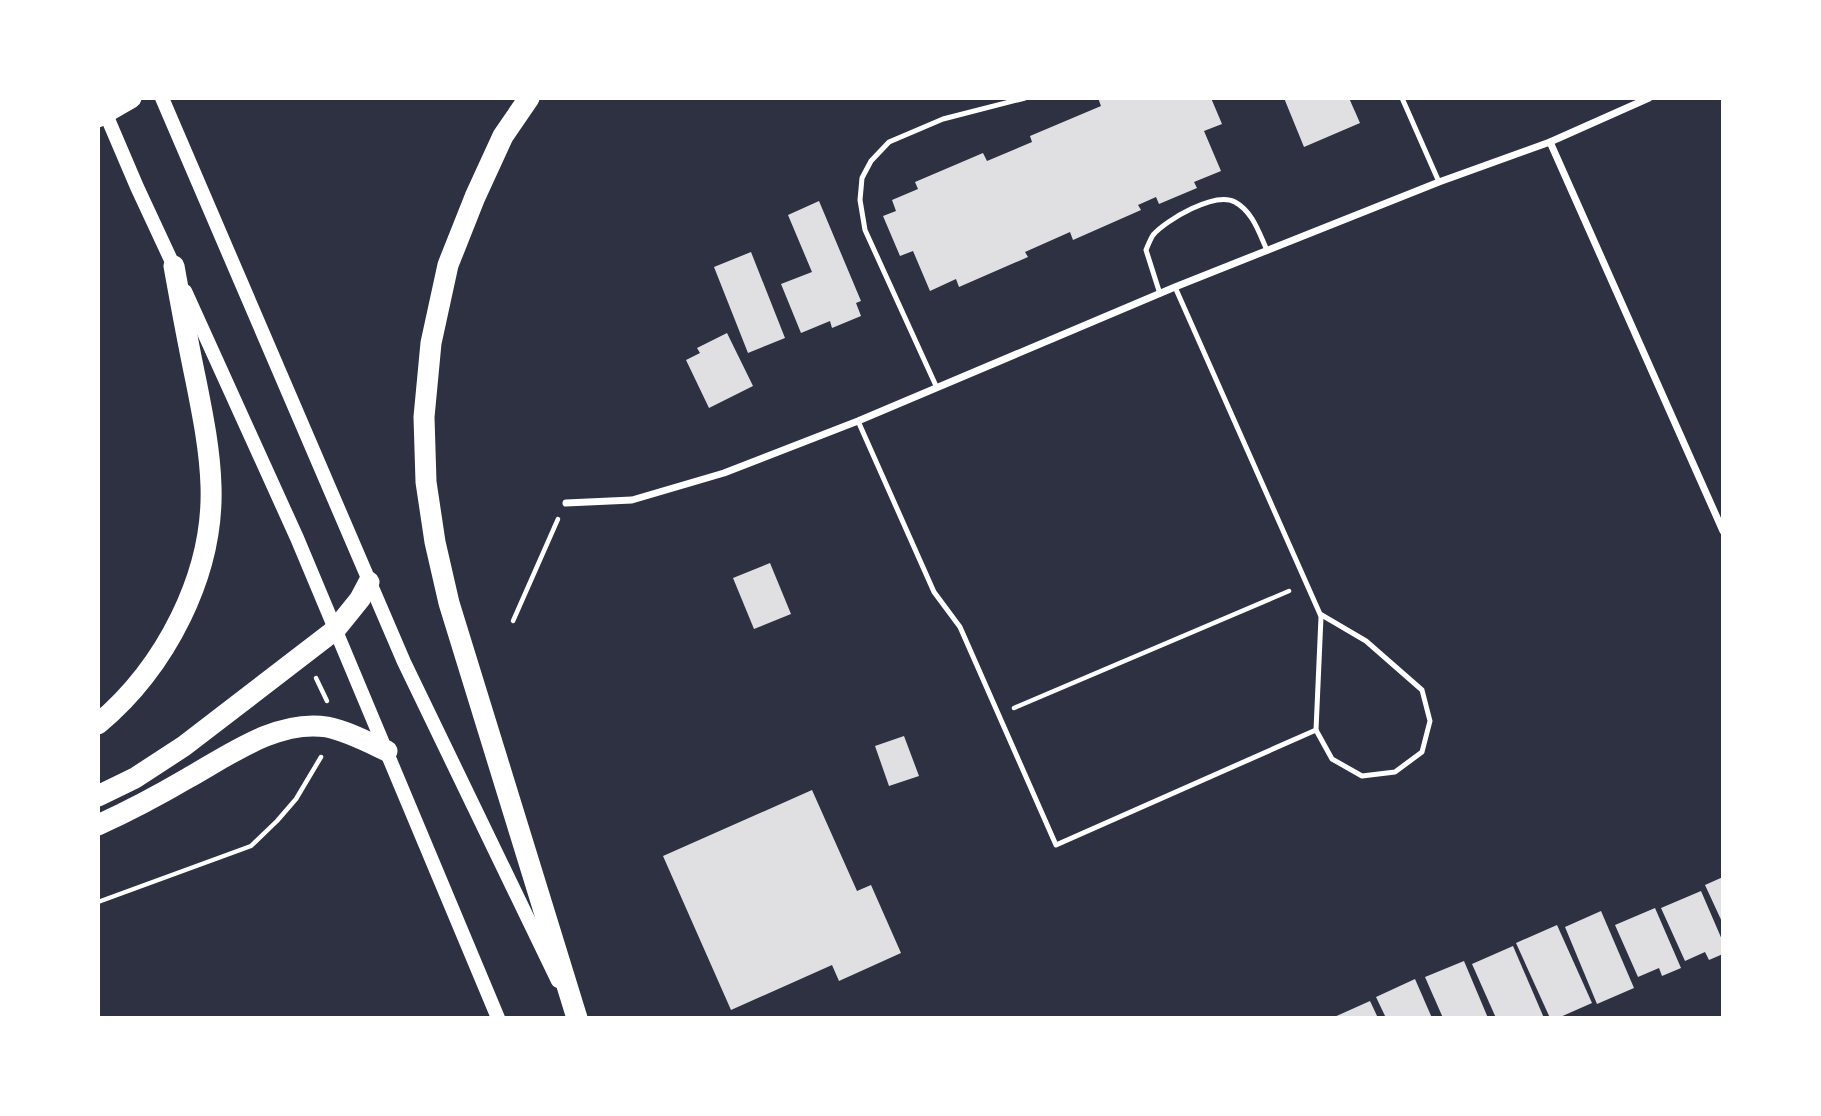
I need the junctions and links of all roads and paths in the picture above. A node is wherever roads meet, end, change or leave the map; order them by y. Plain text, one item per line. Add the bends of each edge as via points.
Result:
1 (100, 98) edge
2 (131, 98) edge
3 (162, 98) edge
4 (529, 98) edge
5 (1025, 98) edge
6 (1402, 98) edge
7 (1649, 98) edge
8 (98, 117) edge
9 (1550, 142) junction
10 (1439, 182) junction
11 (1267, 250) junction
12 (174, 266) junction
13 (1175, 287) junction
14 (1160, 293) junction
15 (937, 388) junction
16 (858, 421) junction
17 (565, 503) joint
18 (1723, 531) edge
19 (369, 582) junction
20 (1306, 583) junction
21 (1320, 614) junction
22 (513, 621) dead end
23 (335, 630) junction
24 (315, 676) dead end
25 (332, 695) dead end
26 (326, 698) junction
27 (330, 709) dead end
28 (999, 715) junction
29 (98, 723) edge
30 (1315, 730) junction
31 (387, 751) junction
32 (321, 757) dead end
33 (98, 796) edge
34 (98, 825) edge
35 (98, 902) edge
36 (498, 1018) edge
37 (576, 1018) edge

1 - 12 main road
2 - 8 highway
3 - 19 main road
4 - 37 highway via 503,135 448,265 431,343 424,417 426,482 449,603
5 - 15 lane via 943,119 889,142 862,178 864,230
6 - 10 lane
7 - 9 street
9 - 10 street
9 - 18 street
10 - 11 street
11 - 13 street
11 - 14 lane via 1253,218 1233,201 1208,202 1168,221 1151,237 1146,250
12 - 23 main road
12 - 29 highway via 209,451 210,514 205,546 187,606 163,650 135,687
13 - 14 street
13 - 20 lane
14 - 15 street
15 - 16 street
16 - 17 street via 724,473 632,500
16 - 28 lane via 934,592 960,627
17 - 22 path
19 - 23 highway
19 - 37 main road
20 - 21 lane
20 - 28 path
21 - 30 lane
21 - 30 lane via 1366,640 1422,690 1430,721 1422,752 1395,772 1362,776 1332,759
23 - 31 main road
23 - 33 highway via 184,746
24 - 26 path
25 - 26 path
26 - 27 path
28 - 30 lane via 1056,845
31 - 34 highway via 326,727 291,728 260,738
31 - 36 main road
32 - 35 path via 296,799 251,846

